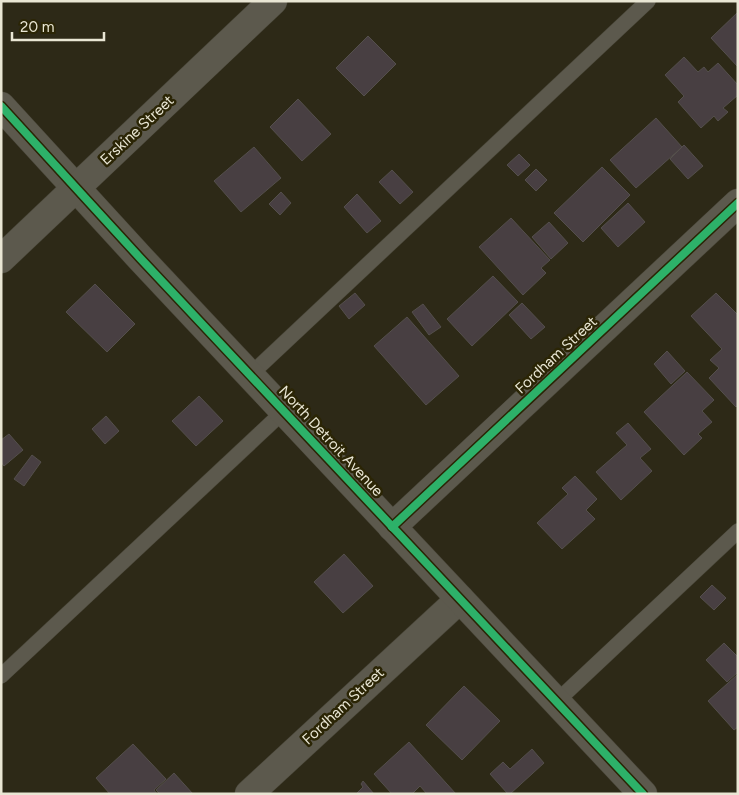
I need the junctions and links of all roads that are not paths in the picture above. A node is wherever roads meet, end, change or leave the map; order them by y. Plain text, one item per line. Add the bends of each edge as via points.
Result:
1 (273, 1) edge
2 (648, 1) edge
3 (1, 106) edge
4 (76, 188) junction
5 (738, 203) edge
6 (1, 259) edge
7 (250, 375) junction
8 (284, 411) junction
9 (392, 527) junction
10 (738, 531) edge
11 (460, 599) junction
12 (1, 676) edge
13 (556, 702) junction
14 (634, 791) edge
15 (249, 794) edge

1 - 4 street, Erskine Street
2 - 7 lane
3 - 4 street, North Detroit Avenue
4 - 6 street, Erskine Street
4 - 7 street, North Detroit Avenue
5 - 9 street, Fordham Street
7 - 8 street, North Detroit Avenue
8 - 9 street, North Detroit Avenue
8 - 12 lane
9 - 11 street, North Detroit Avenue
10 - 13 lane
11 - 13 street, North Detroit Avenue
11 - 15 street, Fordham Street
13 - 14 street, North Detroit Avenue

